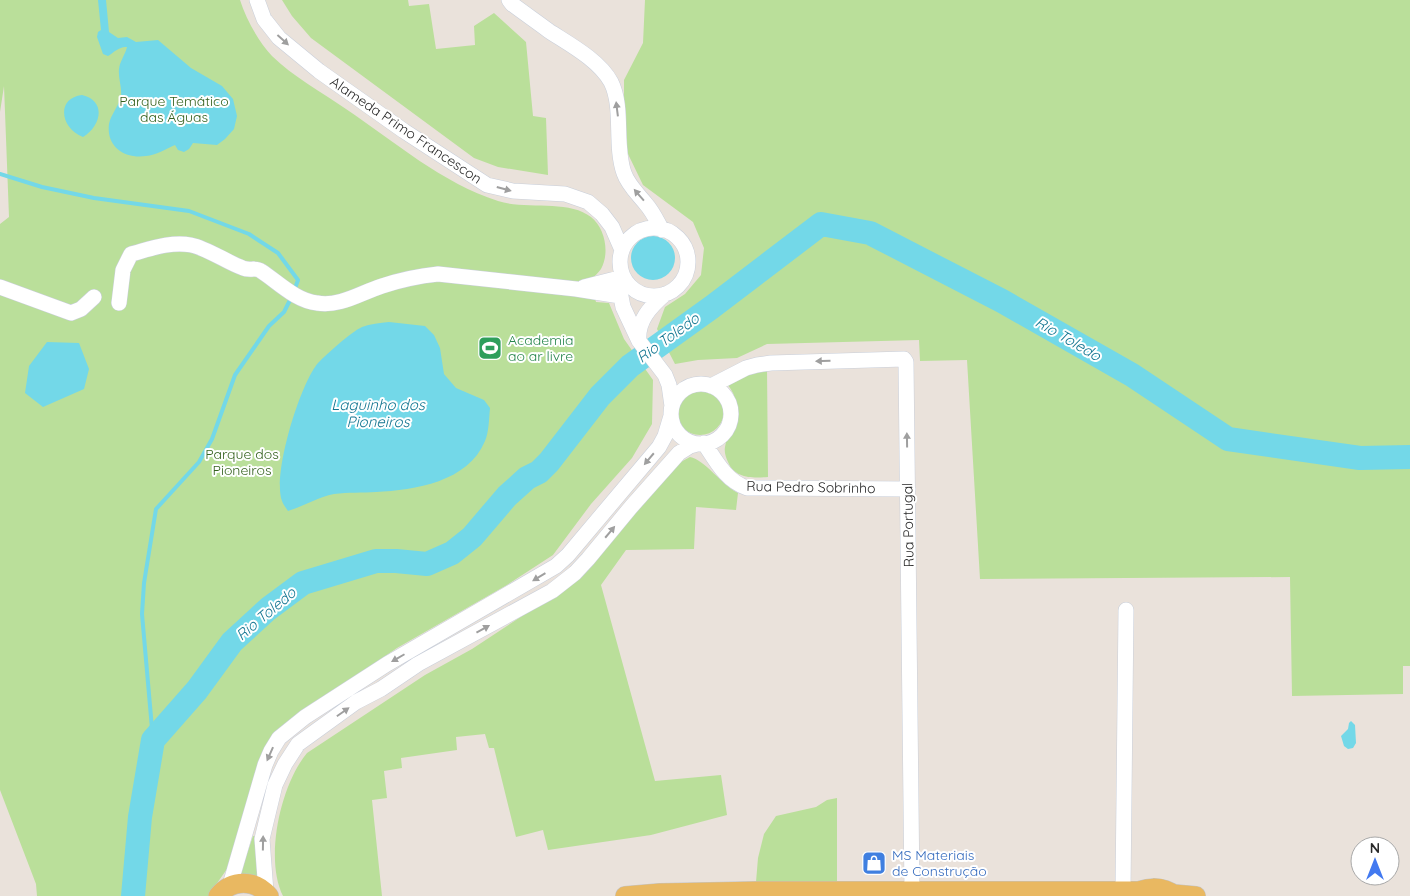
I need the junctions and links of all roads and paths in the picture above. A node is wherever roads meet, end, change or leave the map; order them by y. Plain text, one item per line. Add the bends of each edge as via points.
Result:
1 (257, 0) edge
2 (509, 0) edge
3 (662, 230) junction
4 (622, 250) junction
5 (619, 272) junction
6 (0, 286) edge
7 (576, 289) junction
8 (665, 294) junction
9 (620, 296) junction
10 (94, 297) dead end
11 (119, 303) dead end
12 (640, 342) junction
13 (666, 376) junction
14 (692, 386) junction
15 (711, 386) junction
16 (672, 411) junction
17 (700, 444) junction
18 (908, 489) junction
19 (1126, 610) dead end
20 (224, 891) edge
21 (912, 891) junction
22 (1130, 892) edge
23 (268, 894) edge
24 (1175, 895) edge
25 (625, 896) edge
26 (1196, 896) edge

1 -> 4 street, Alameda Primo Francescon via 264,19 279,38 404,131 487,184 513,192 566,194 588,202 607,221
3 -> 2 street via 650,208 627,181 620,158 616,101 611,82 582,53
3 - 4 street via 643,230 634,235
3 - 8 street via 680,241 688,261 682,282
4 - 5 street
5 - 7 street
5 - 8 street via 636,291 645,295
5 - 9 street
6 - 10 street via 71,313
7 - 9 street
7 - 11 street via 438,274 382,286 333,304 310,302 259,269 244,269 192,245 170,245 131,254 123,270
8 - 12 street via 643,318
9 - 12 street
12 - 13 street
13 - 14 street
13 - 16 street
14 - 15 street
14 - 16 street via 676,397
15 - 17 street via 726,398 731,416 724,433 716,440
18 -> 15 street, Rua Portugal via 904,359 757,365
16 - 17 street via 679,434
16 -> 20 street via 659,447 556,566 387,664 305,717 279,738 265,765
17 - 18 street, Rua Pedro Sobrinho via 730,479 747,488
23 -> 17 street via 262,839 275,785 298,744 356,702 418,664 552,591 588,559 679,453
18 - 21 street, Rua Portugal
19 - 22 street
20 - 23 main road via 241,883 252,884
21 - 22 main road
21 - 25 main road via 722,891
22 - 24 main road via 1156,888
24 - 26 main road

